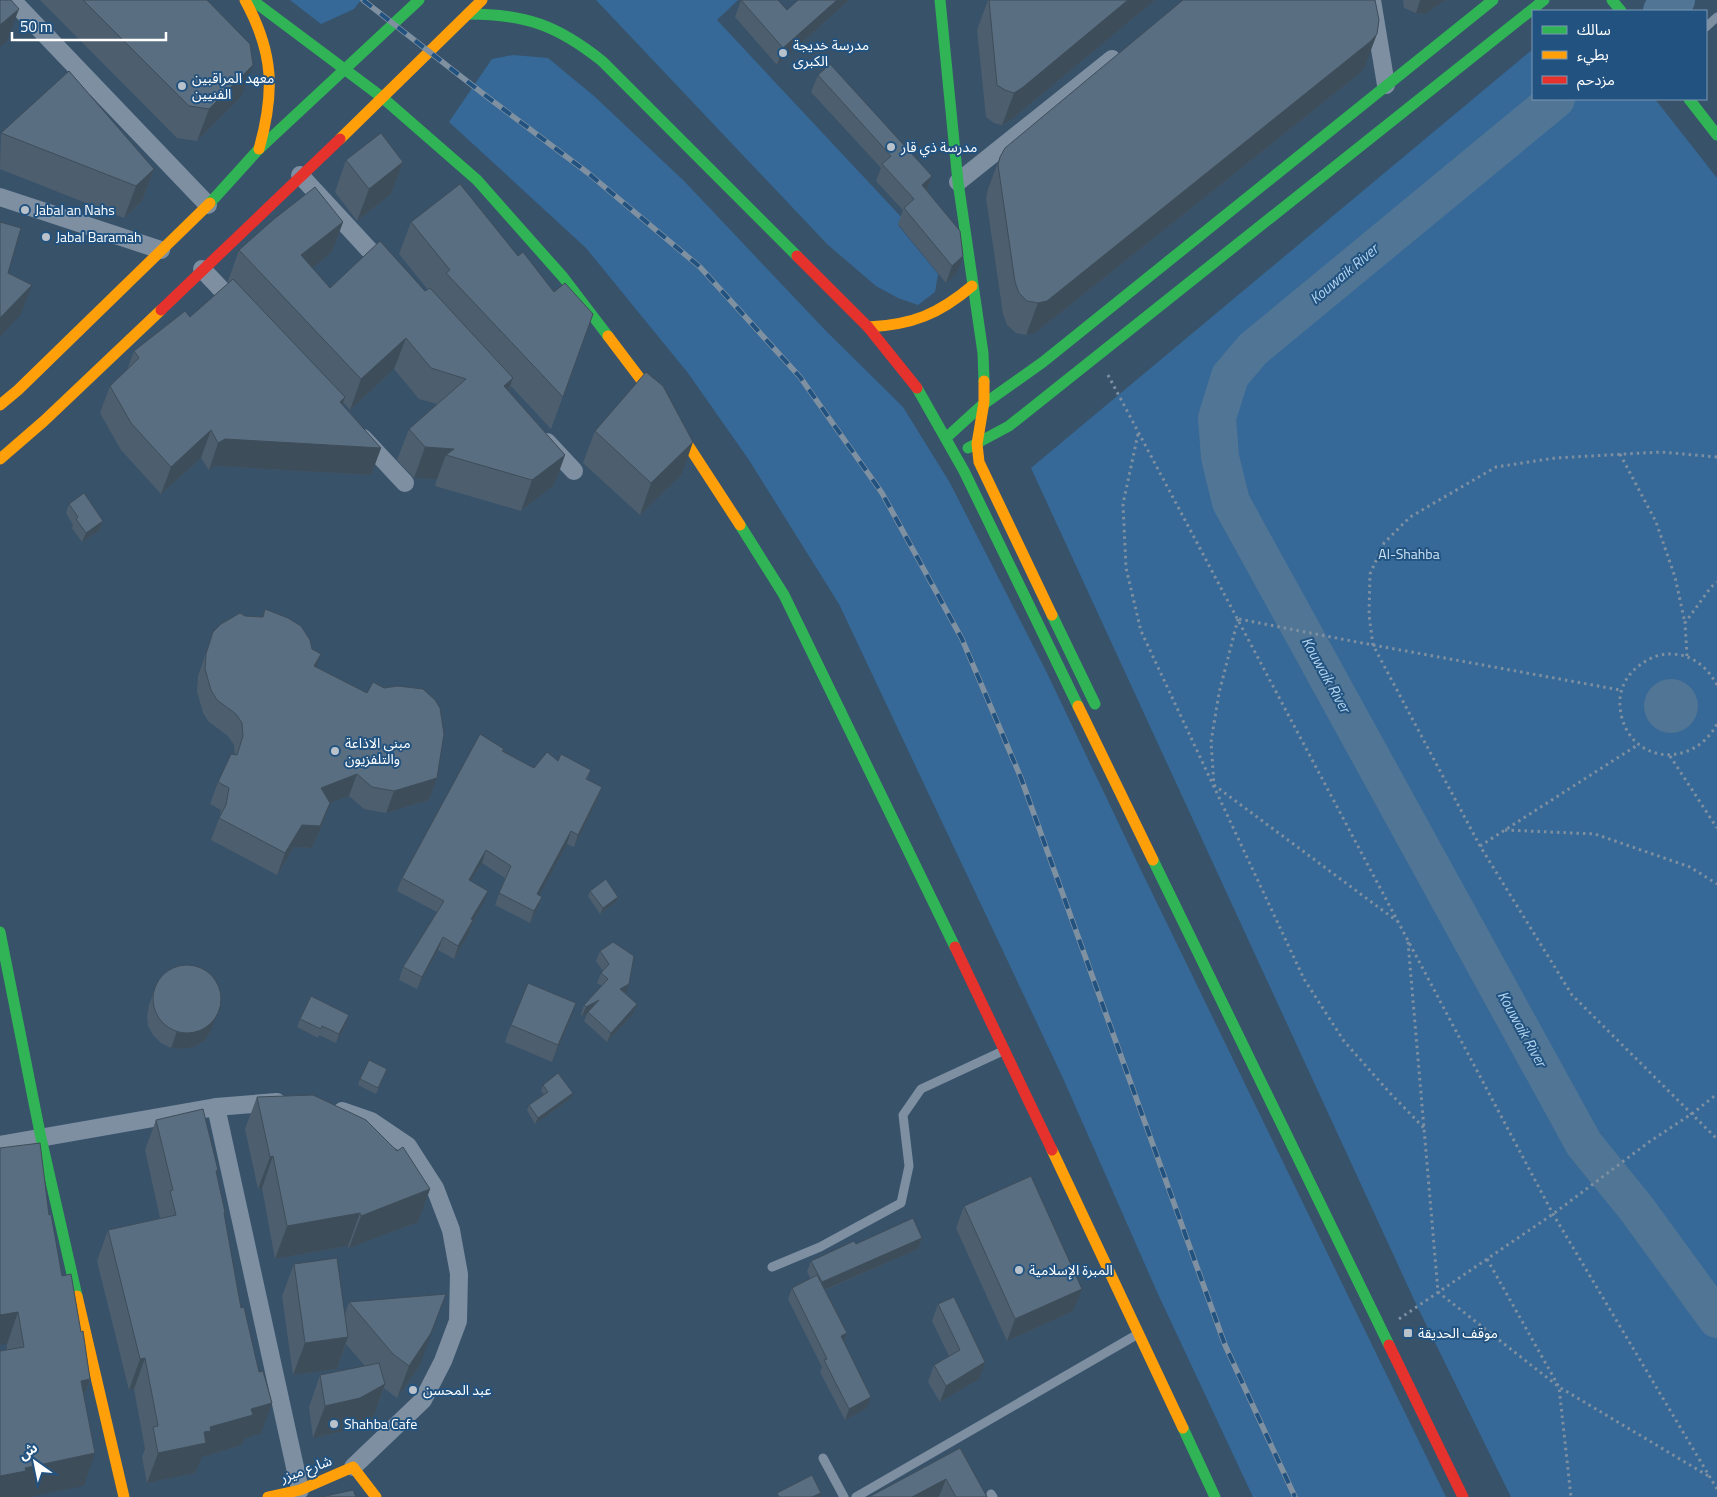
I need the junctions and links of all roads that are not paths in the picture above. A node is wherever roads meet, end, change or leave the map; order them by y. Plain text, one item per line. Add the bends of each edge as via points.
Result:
1 (12, 0) edge
2 (245, 0) edge
3 (252, 0) edge
4 (419, 0) edge
5 (482, 0) edge
6 (1372, 0) edge
7 (1493, 0) edge
8 (1544, 0) edge
9 (1612, 0) edge
10 (944, 3) edge
11 (1620, 10) edge
12 (468, 14) junction
13 (1717, 18) edge
14 (1707, 26) edge
15 (1126, 49) edge
16 (344, 69) junction
17 (1386, 85) junction
18 (383, 98) junction
19 (1690, 100) edge
20 (1717, 135) edge
21 (258, 150) junction
22 (300, 175) junction
23 (958, 182) junction
24 (0, 197) edge
25 (208, 205) junction
26 (161, 250) junction
27 (202, 269) junction
28 (394, 276) edge
29 (972, 286) junction
30 (250, 319) edge
31 (868, 326) junction
32 (982, 353) junction
33 (996, 368) dead end
34 (1010, 374) dead end
35 (1024, 375) junction
36 (984, 402) junction
37 (1, 403) edge
38 (351, 426) edge
39 (534, 428) edge
40 (947, 437) junction
41 (977, 444) junction
42 (955, 453) junction
43 (0, 459) edge
44 (574, 471) dead end
45 (405, 484) dead end
46 (1101, 716) dead end
47 (0, 932) edge
48 (1005, 1050) junction
49 (294, 1102) edge
50 (322, 1106) edge
51 (216, 1107) junction
52 (40, 1138) junction
53 (0, 1145) edge
54 (772, 1268) dead end
55 (1138, 1334) junction
56 (823, 1458) dead end
57 (354, 1467) junction
58 (300, 1490) junction
59 (124, 1497) edge
60 (268, 1497) edge
61 (376, 1497) edge
62 (844, 1497) edge
63 (856, 1497) edge
64 (1215, 1497) edge
65 (1462, 1497) edge

1 - 25 street
2 - 21 main road via 262,32 271,80 266,127
3 - 16 main road
4 - 16 main road
5 - 12 main road
6 - 17 street
7 - 17 main road
8 - 41 main road via 1008,426
9 - 11 main road
10 - 23 main road
12 - 18 main road
12 - 31 main road via 500,14 540,22 583,45
13 - 14 lane
15 - 23 street
16 - 18 main road
16 - 21 main road
17 - 35 main road
18 - 22 main road
18 - 48 main road via 477,180 564,277 673,422 724,500 784,595
19 - 20 main road
21 - 25 main road
22 - 27 main road
22 - 28 street
23 - 29 main road
24 - 26 street
25 - 26 main road
26 - 37 main road
27 - 30 street
27 - 43 main road
29 - 31 main road via 935,314 914,322
29 - 32 main road
31 - 40 main road via 906,372
32 - 33 main road
32 - 36 main road
34 - 35 main road
35 - 36 main road
36 - 40 main road
36 - 41 main road
38 - 45 street
39 - 44 street
40 - 42 main road
41 - 42 main road
41 - 46 main road via 983,472
42 - 65 main road
47 - 52 main road
48 - 54 lane via 922,1089 903,1115 909,1166 901,1203 820,1247
48 - 55 main road
49 - 51 street
50 - 57 street via 371,1121 408,1146 435,1188 450,1230 459,1274 458,1321 423,1400
51 - 52 street
51 - 58 street
52 - 53 street
52 - 59 main road
55 - 63 lane
55 - 64 main road
56 - 62 lane
57 - 58 main road, شارع ميزر
57 - 61 main road
58 - 60 main road, شارع ميزر

